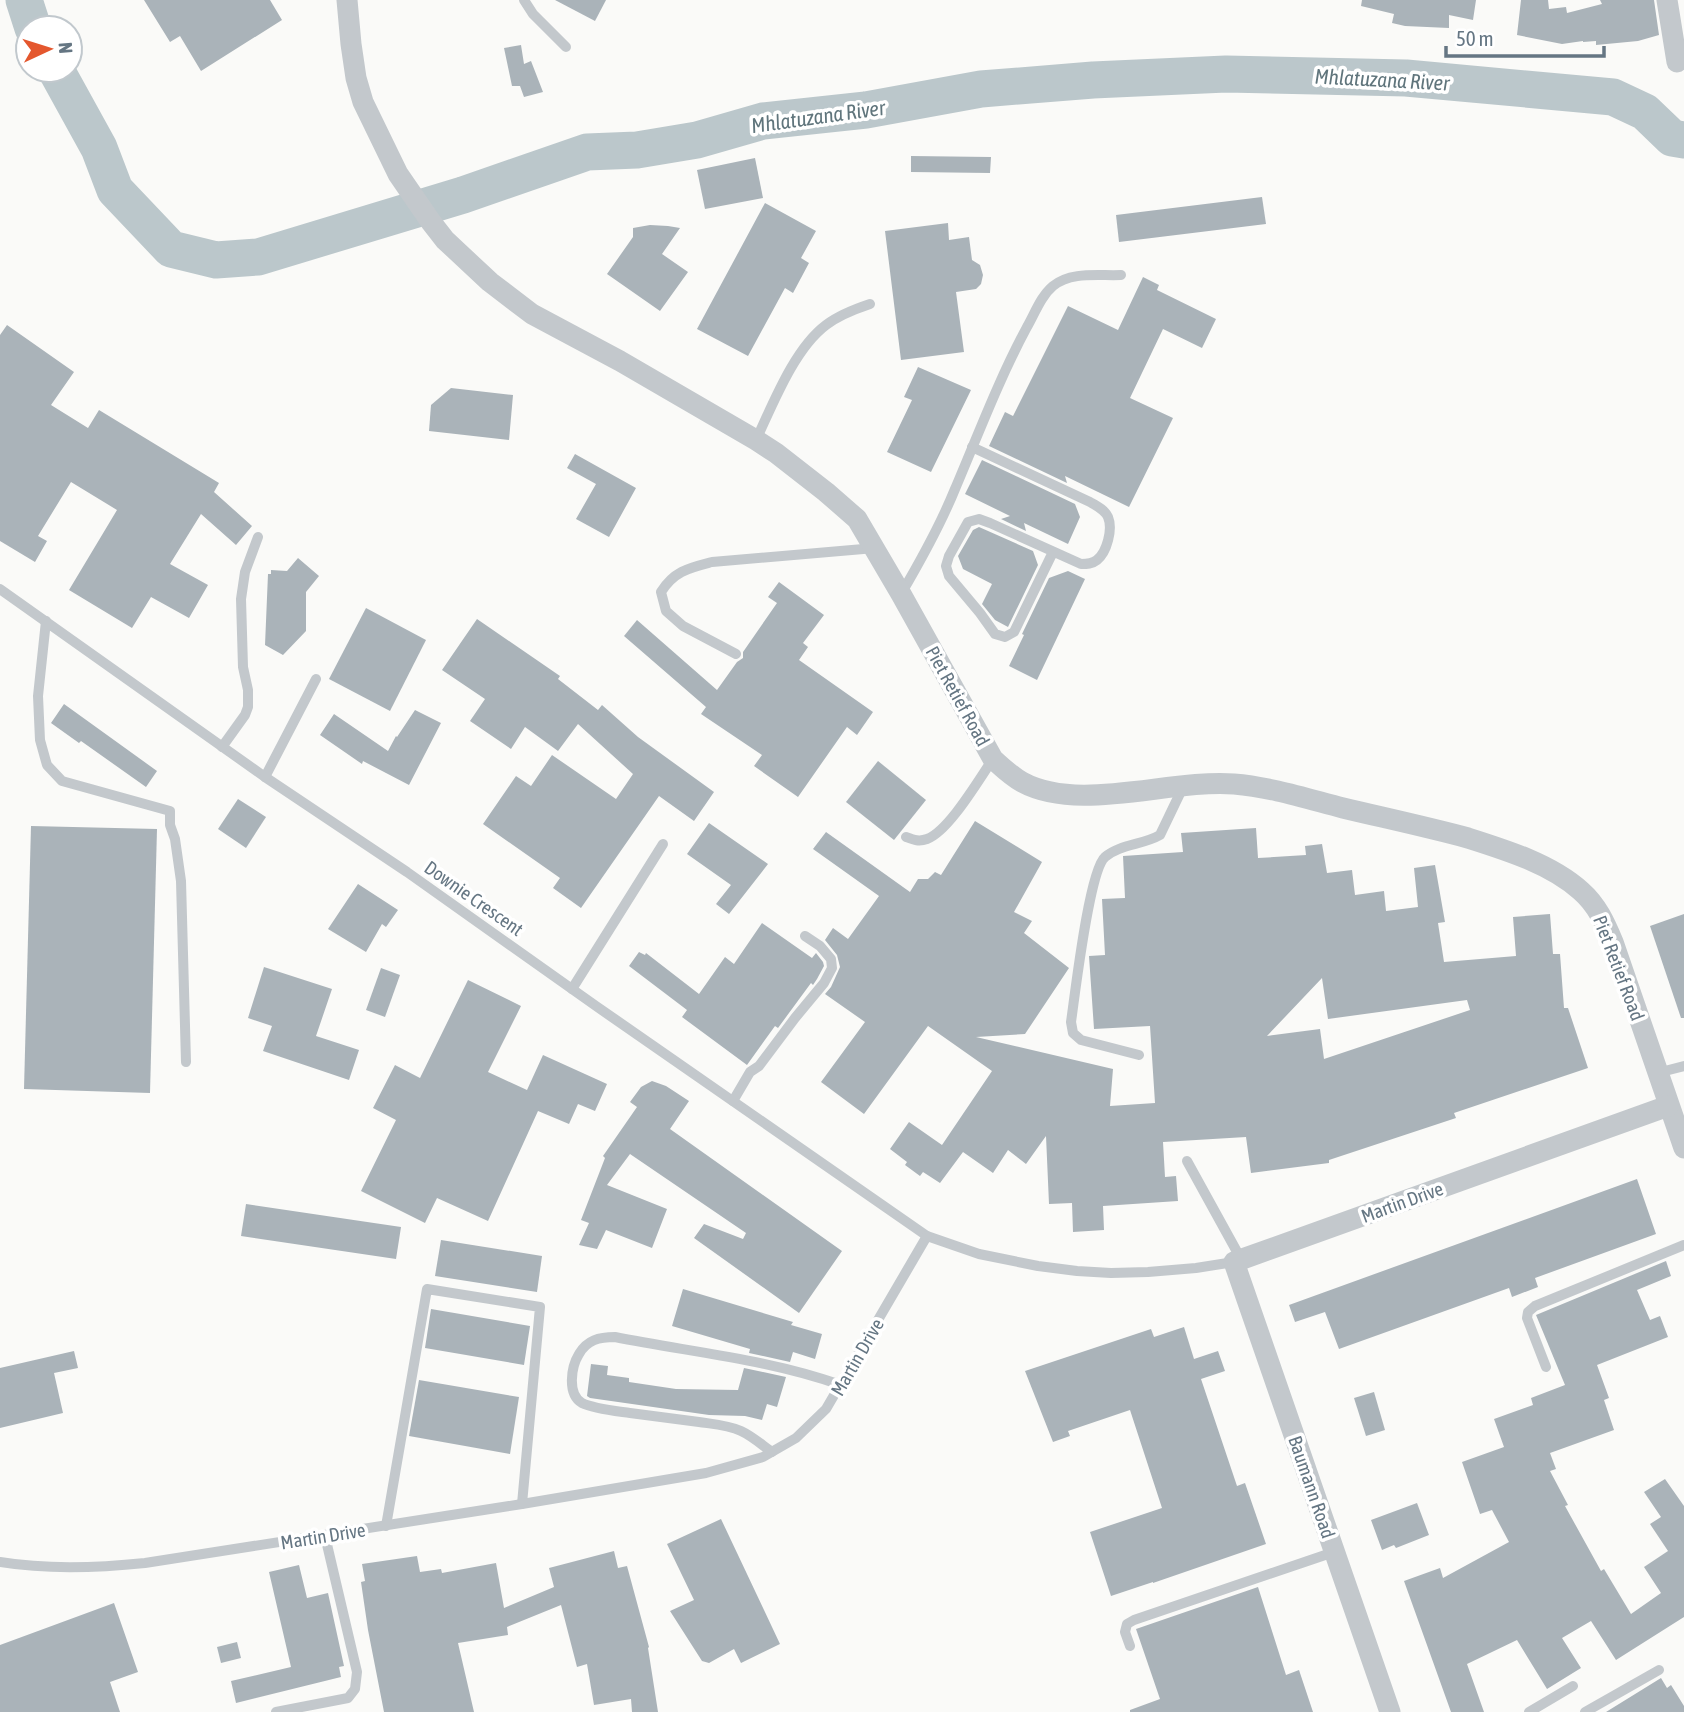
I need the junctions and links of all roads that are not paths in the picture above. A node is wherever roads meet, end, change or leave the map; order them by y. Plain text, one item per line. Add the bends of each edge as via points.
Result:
1 (347, 0) edge
2 (524, 0) edge
3 (1667, 0) edge
4 (566, 47) dead end
5 (1677, 62) dead end
6 (1121, 275) dead end
7 (870, 304) dead end
8 (756, 440) junction
9 (972, 447) junction
10 (258, 537) dead end
11 (929, 547) junction
12 (875, 548) junction
13 (1053, 552) junction
14 (949, 556) junction
15 (0, 589) edge
16 (901, 594) junction
17 (46, 621) junction
18 (736, 654) dead end
19 (316, 679) dead end
20 (222, 747) junction
21 (993, 759) junction
22 (265, 776) junction
23 (1184, 785) junction
24 (906, 837) dead end
25 (663, 844) dead end
26 (805, 936) dead end
27 (572, 989) junction
28 (1139, 1055) dead end
29 (186, 1062) dead end
30 (1684, 1066) edge
31 (1657, 1073) junction
32 (733, 1101) junction
33 (1668, 1106) junction
34 (1684, 1148) edge
35 (1187, 1161) dead end
36 (927, 1236) junction
37 (1684, 1245) edge
38 (1238, 1261) junction
39 (1546, 1367) dead end
40 (841, 1385) junction
41 (772, 1452) junction
42 (522, 1504) junction
43 (386, 1526) junction
44 (325, 1536) junction
45 (1334, 1552) junction
46 (0, 1562) edge
47 (1130, 1646) dead end
48 (1659, 1670) dead end
49 (1573, 1686) dead end
50 (276, 1712) edge
51 (1390, 1712) edge
52 (1529, 1712) edge
53 (1585, 1712) edge

1 - 8 street, Piet Retief Road via 363,102 398,174 445,240 532,314
2 - 4 lane
3 - 5 street
6 - 9 lane via 1073,276 1052,287 1023,335
7 - 8 lane via 825,325 806,345
8 - 12 street, Piet Retief Road via 857,519
9 - 11 lane
9 - 13 lane via 1104,511 1109,534 1097,560 1081,564
10 - 20 lane via 241,599 248,707
11 - 14 lane
11 - 16 lane
12 - 16 street, Piet Retief Road
12 - 18 lane via 712,562 669,579 661,592 666,611 683,626
13 - 14 lane via 979,519 968,522
13 - 14 lane via 1014,632 1005,636 995,634 948,576
15 - 17 lane, Downie Crescent
16 - 21 street, Piet Retief Road
17 - 20 lane, Downie Crescent
17 - 29 lane via 38,696 40,740 47,765 62,781 170,811 181,881
19 - 22 lane
20 - 22 lane, Downie Crescent
21 - 23 street, Piet Retief Road via 1023,782 1059,794 1099,795
21 - 24 lane via 938,833 917,841
22 - 27 lane, Downie Crescent
23 - 28 lane via 1160,835 1115,850 1099,863 1085,924 1073,1033 1081,1040
23 - 31 street, Piet Retief Road via 1234,784 1425,827 1495,847 1563,878 1582,891 1604,920
25 - 27 lane
26 - 32 lane via 831,959 832,968 750,1072
27 - 32 lane, Downie Crescent
30 - 31 lane
31 - 33 street, Piet Retief Road
32 - 36 lane, Downie Crescent
33 - 34 street, Piet Retief Road
33 - 38 street, Martin Drive
35 - 38 lane
36 - 38 lane, Martin Drive via 979,1254 1077,1271 1148,1272
36 - 40 lane, Martin Drive
37 - 39 lane via 1528,1312
38 - 45 street, Baumann Road
40 - 41 lane, Martin Drive via 827,1409 796,1438
40 - 41 lane via 767,1365 615,1337 593,1340 577,1357 572,1386 584,1404 740,1430
41 - 42 lane, Martin Drive via 706,1473
42 - 43 lane, Martin Drive
42 - 43 lane via 540,1307 428,1289
43 - 44 lane, Martin Drive
44 - 46 lane, Martin Drive via 104,1567
44 - 50 lane via 357,1672 355,1689 348,1698
45 - 47 lane via 1134,1620 1125,1632
45 - 51 street, Baumann Road
48 - 53 lane
49 - 52 lane

